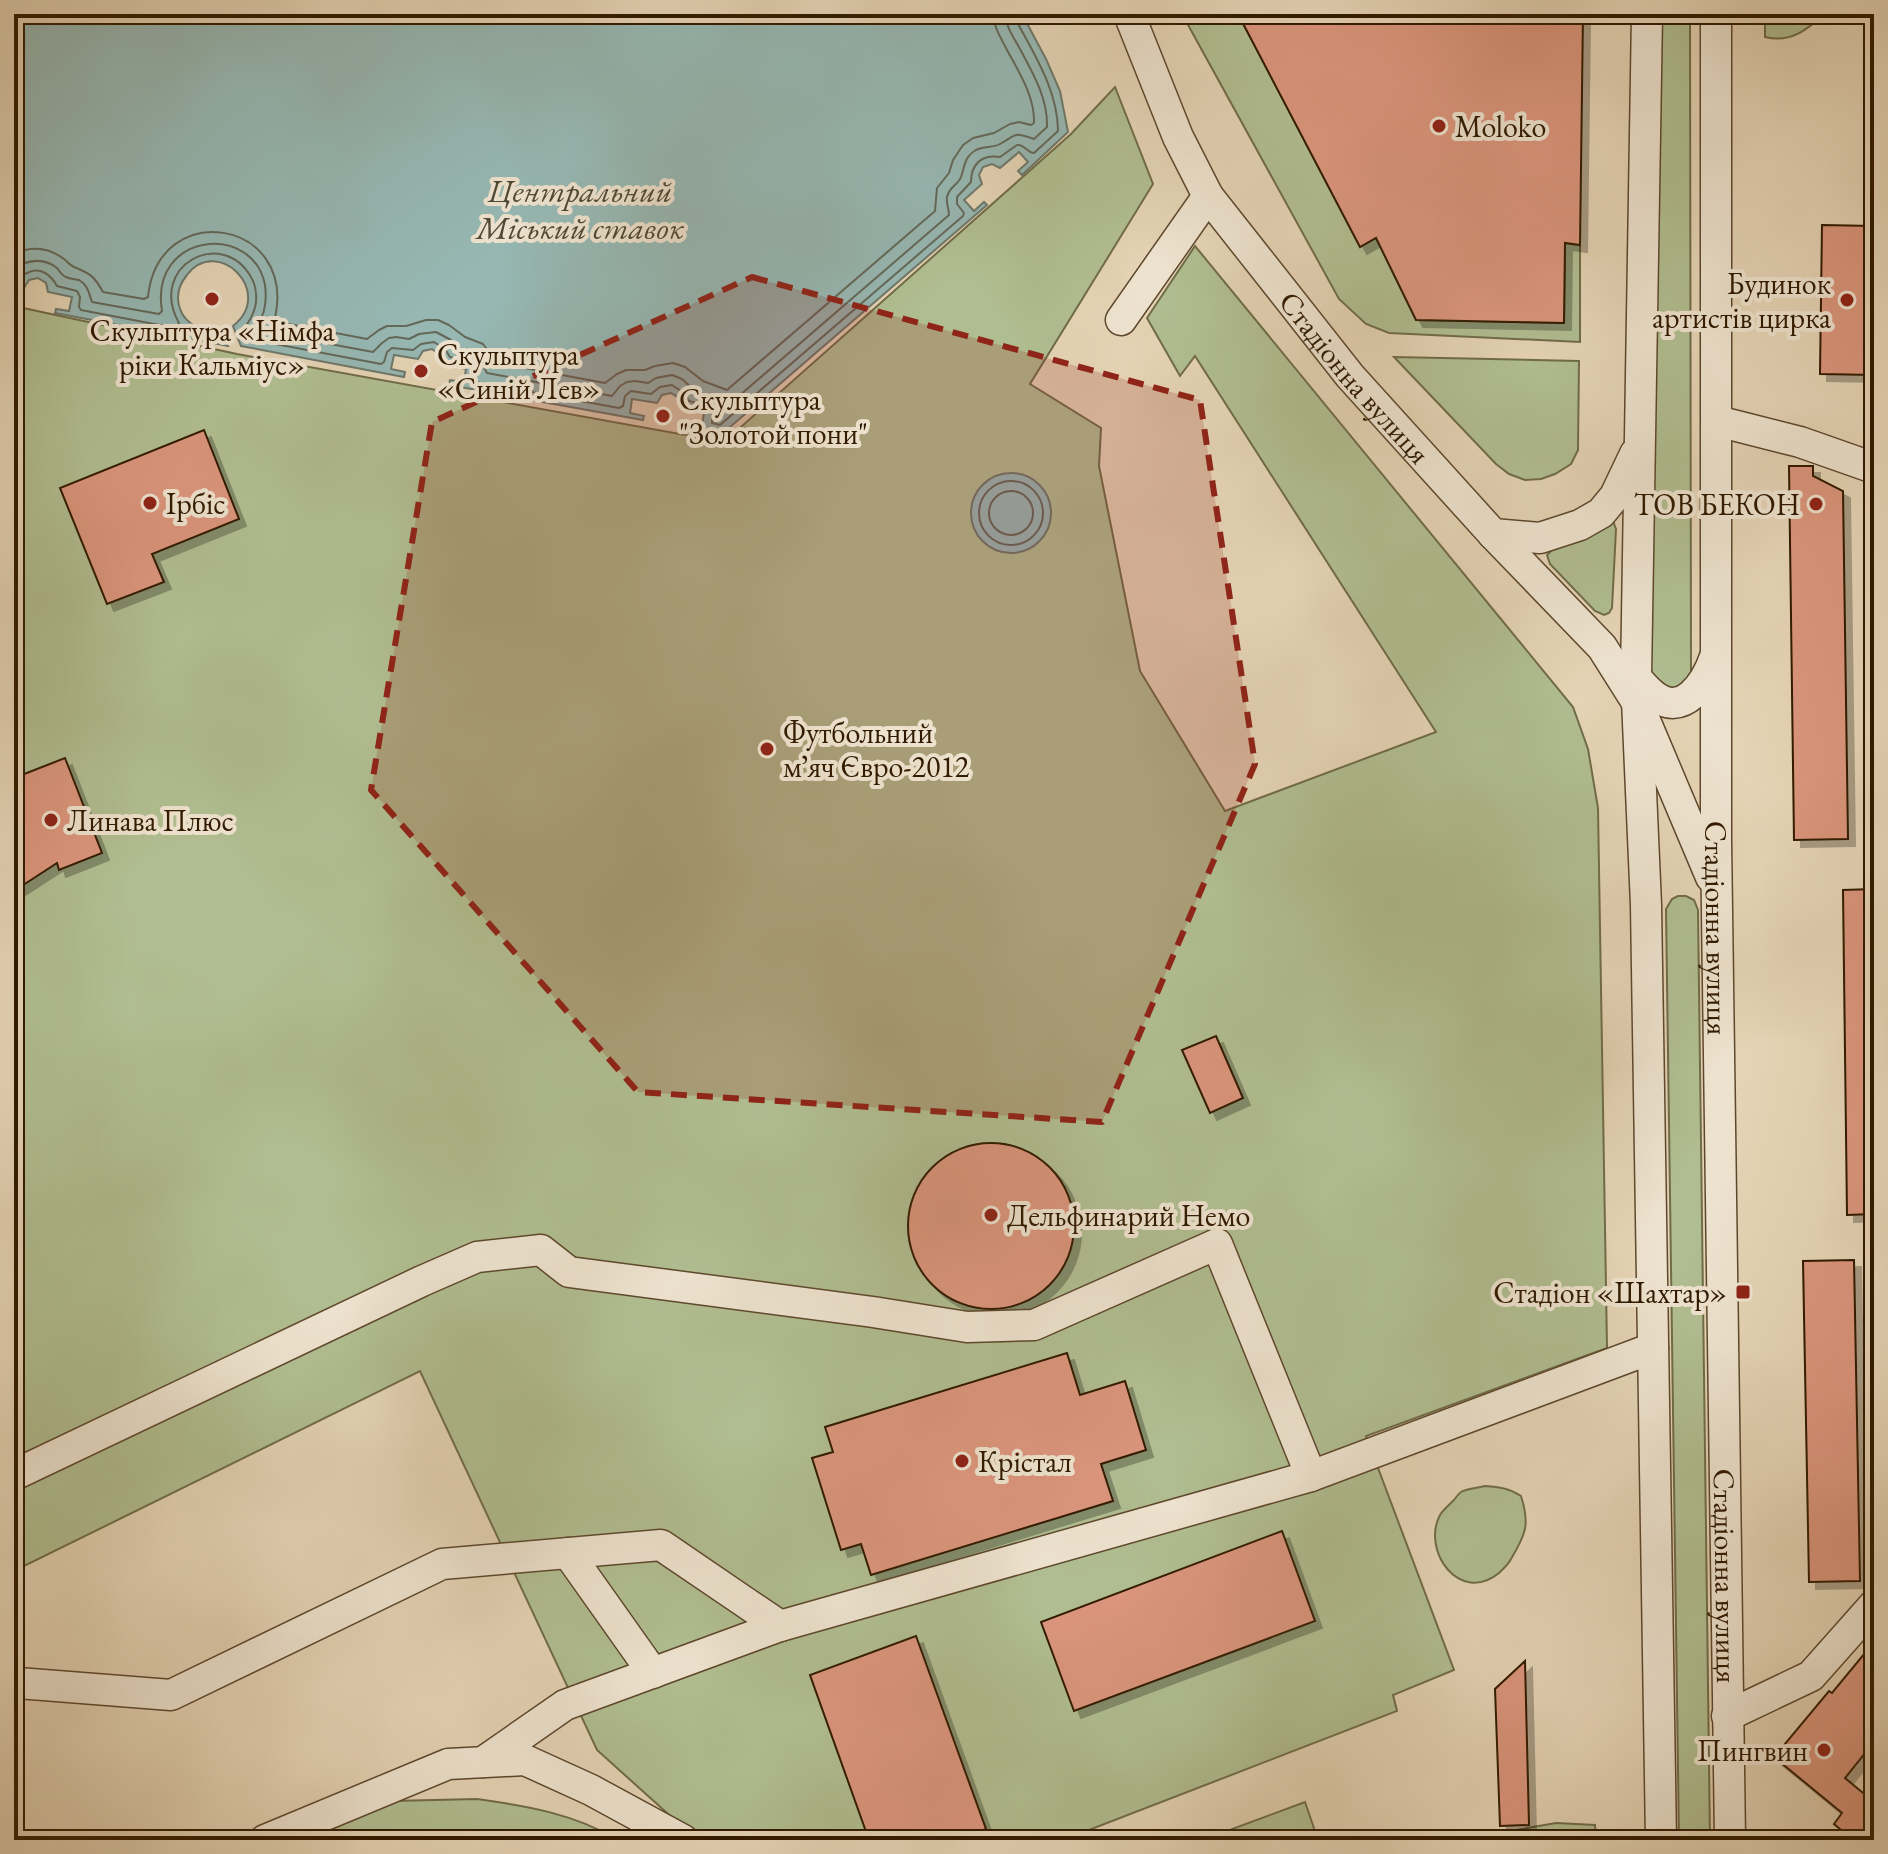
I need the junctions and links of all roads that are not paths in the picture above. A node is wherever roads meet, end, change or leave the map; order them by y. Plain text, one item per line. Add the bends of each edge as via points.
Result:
1 (1129, 14) edge
2 (1647, 14) edge
3 (1716, 14) edge
4 (1208, 196) junction
5 (1121, 320) dead end
6 (1717, 421) junction
7 (1639, 445) junction
8 (1874, 468) edge
9 (1493, 534) junction
10 (1717, 653) junction
11 (1637, 691) junction
12 (1717, 890) junction
13 (1653, 1348) junction
14 (14, 1475) edge
15 (1311, 1476) junction
16 (568, 1553) junction
17 (1874, 1605) edge
18 (780, 1626) junction
19 (653, 1673) junction
20 (14, 1685) edge
21 (1727, 1716) junction
22 (483, 1762) junction
23 (265, 1840) edge
24 (683, 1840) edge
25 (1661, 1840) edge
26 (1730, 1840) edge

1 - 4 street, Стадіонна вулиця via 1178,137
2 - 7 street
3 - 6 street, Стадіонна вулиця
4 - 5 street
4 - 9 street, Стадіонна вулиця via 1350,376
6 - 8 street
6 - 10 street, Стадіонна вулиця
7 - 9 street via 1601,513 1540,538
7 - 11 street
9 - 11 street, Стадіонна вулиця
10 - 11 street, Стадіонна вулиця via 1708,677 1682,701 1668,703
10 - 12 street, Стадіонна вулиця
11 - 12 street
11 - 13 street
12 - 21 street, Стадіонна вулиця
13 - 15 street
13 - 25 street
14 - 15 street via 477,1257 541,1250 569,1272 967,1327 1034,1325 1217,1244
15 - 18 street
16 - 18 street via 661,1545
16 - 19 street
16 - 20 street via 442,1564 171,1695
17 - 21 street via 1811,1676
18 - 19 street
19 - 22 street via 565,1705
21 - 26 street, Стадіонна вулиця
22 - 23 street via 448,1764
22 - 24 street via 525,1760

